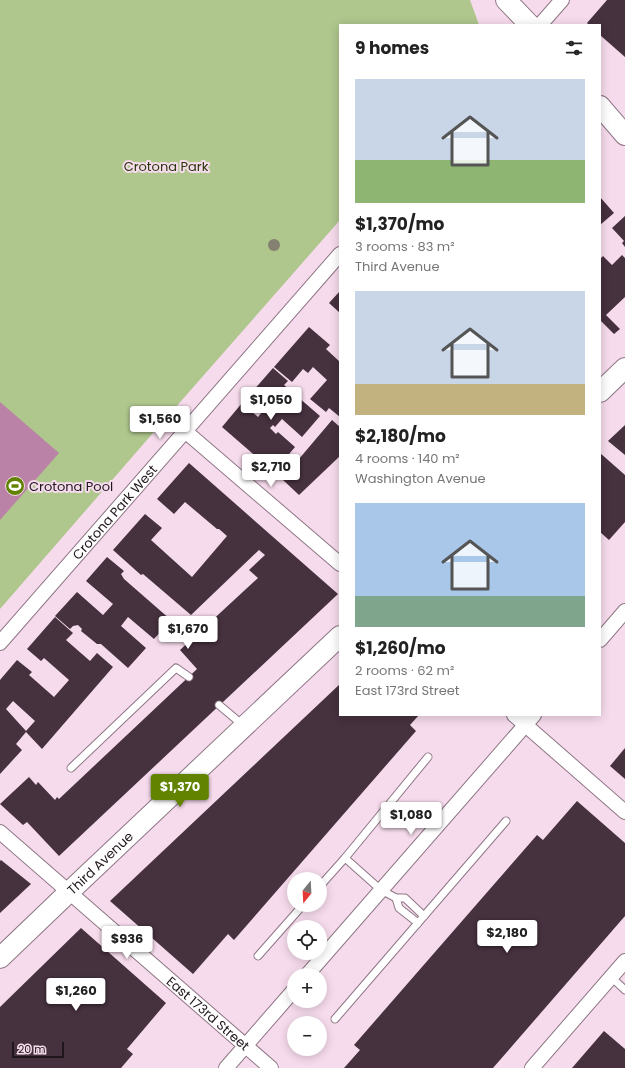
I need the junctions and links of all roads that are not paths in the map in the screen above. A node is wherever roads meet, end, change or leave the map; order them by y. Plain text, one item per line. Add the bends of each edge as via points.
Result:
1 (506, 0) edge
2 (562, 0) edge
3 (529, 24) edge
4 (541, 24) edge
5 (601, 107) edge
6 (625, 135) edge
7 (339, 255) edge
8 (625, 368) edge
9 (601, 391) edge
10 (186, 430) junction
11 (339, 563) edge
12 (625, 611) edge
13 (339, 637) edge
14 (601, 639) edge
15 (0, 643) edge
16 (189, 677) dead end
17 (220, 705) dead end
18 (517, 716) edge
19 (530, 720) edge
20 (244, 726) junction
21 (428, 757) dead end
22 (71, 768) dead end
23 (625, 812) edge
24 (506, 821) dead end
25 (0, 832) edge
26 (345, 858) junction
27 (327, 878) edge
28 (381, 890) junction
29 (68, 892) junction
30 (396, 898) junction
31 (297, 912) edge
32 (424, 916) junction
33 (418, 923) junction
34 (258, 956) dead end
35 (0, 958) edge
36 (625, 961) edge
37 (314, 968) edge
38 (611, 977) junction
39 (625, 990) edge
40 (287, 998) edge
41 (335, 1019) dead end
42 (246, 1046) junction
43 (534, 1067) edge
44 (226, 1068) edge
45 (271, 1068) edge

1 - 3 main road
2 - 4 street
5 - 6 main road
7 - 10 street, Crotona Park West
8 - 9 main road
10 - 11 street
10 - 15 street, Crotona Park West
12 - 14 street
13 - 20 main road, Third Avenue
16 - 22 lane via 176,668
17 - 20 lane
18 - 19 street
19 - 23 street
19 - 28 street
20 - 29 main road, Third Avenue
21 - 26 lane
24 - 32 lane
25 - 29 street, East 173rd Street
26 - 27 lane
26 - 28 lane
28 - 30 lane
28 - 37 street
29 - 35 main road, Third Avenue
29 - 42 street, East 173rd Street
30 - 32 lane via 405,898
30 - 33 lane via 399,908
31 - 34 lane
32 - 33 lane
33 - 41 lane
36 - 38 street
38 - 39 lane
38 - 43 street
40 - 42 street
42 - 44 street
42 - 45 street, East 173rd Street

